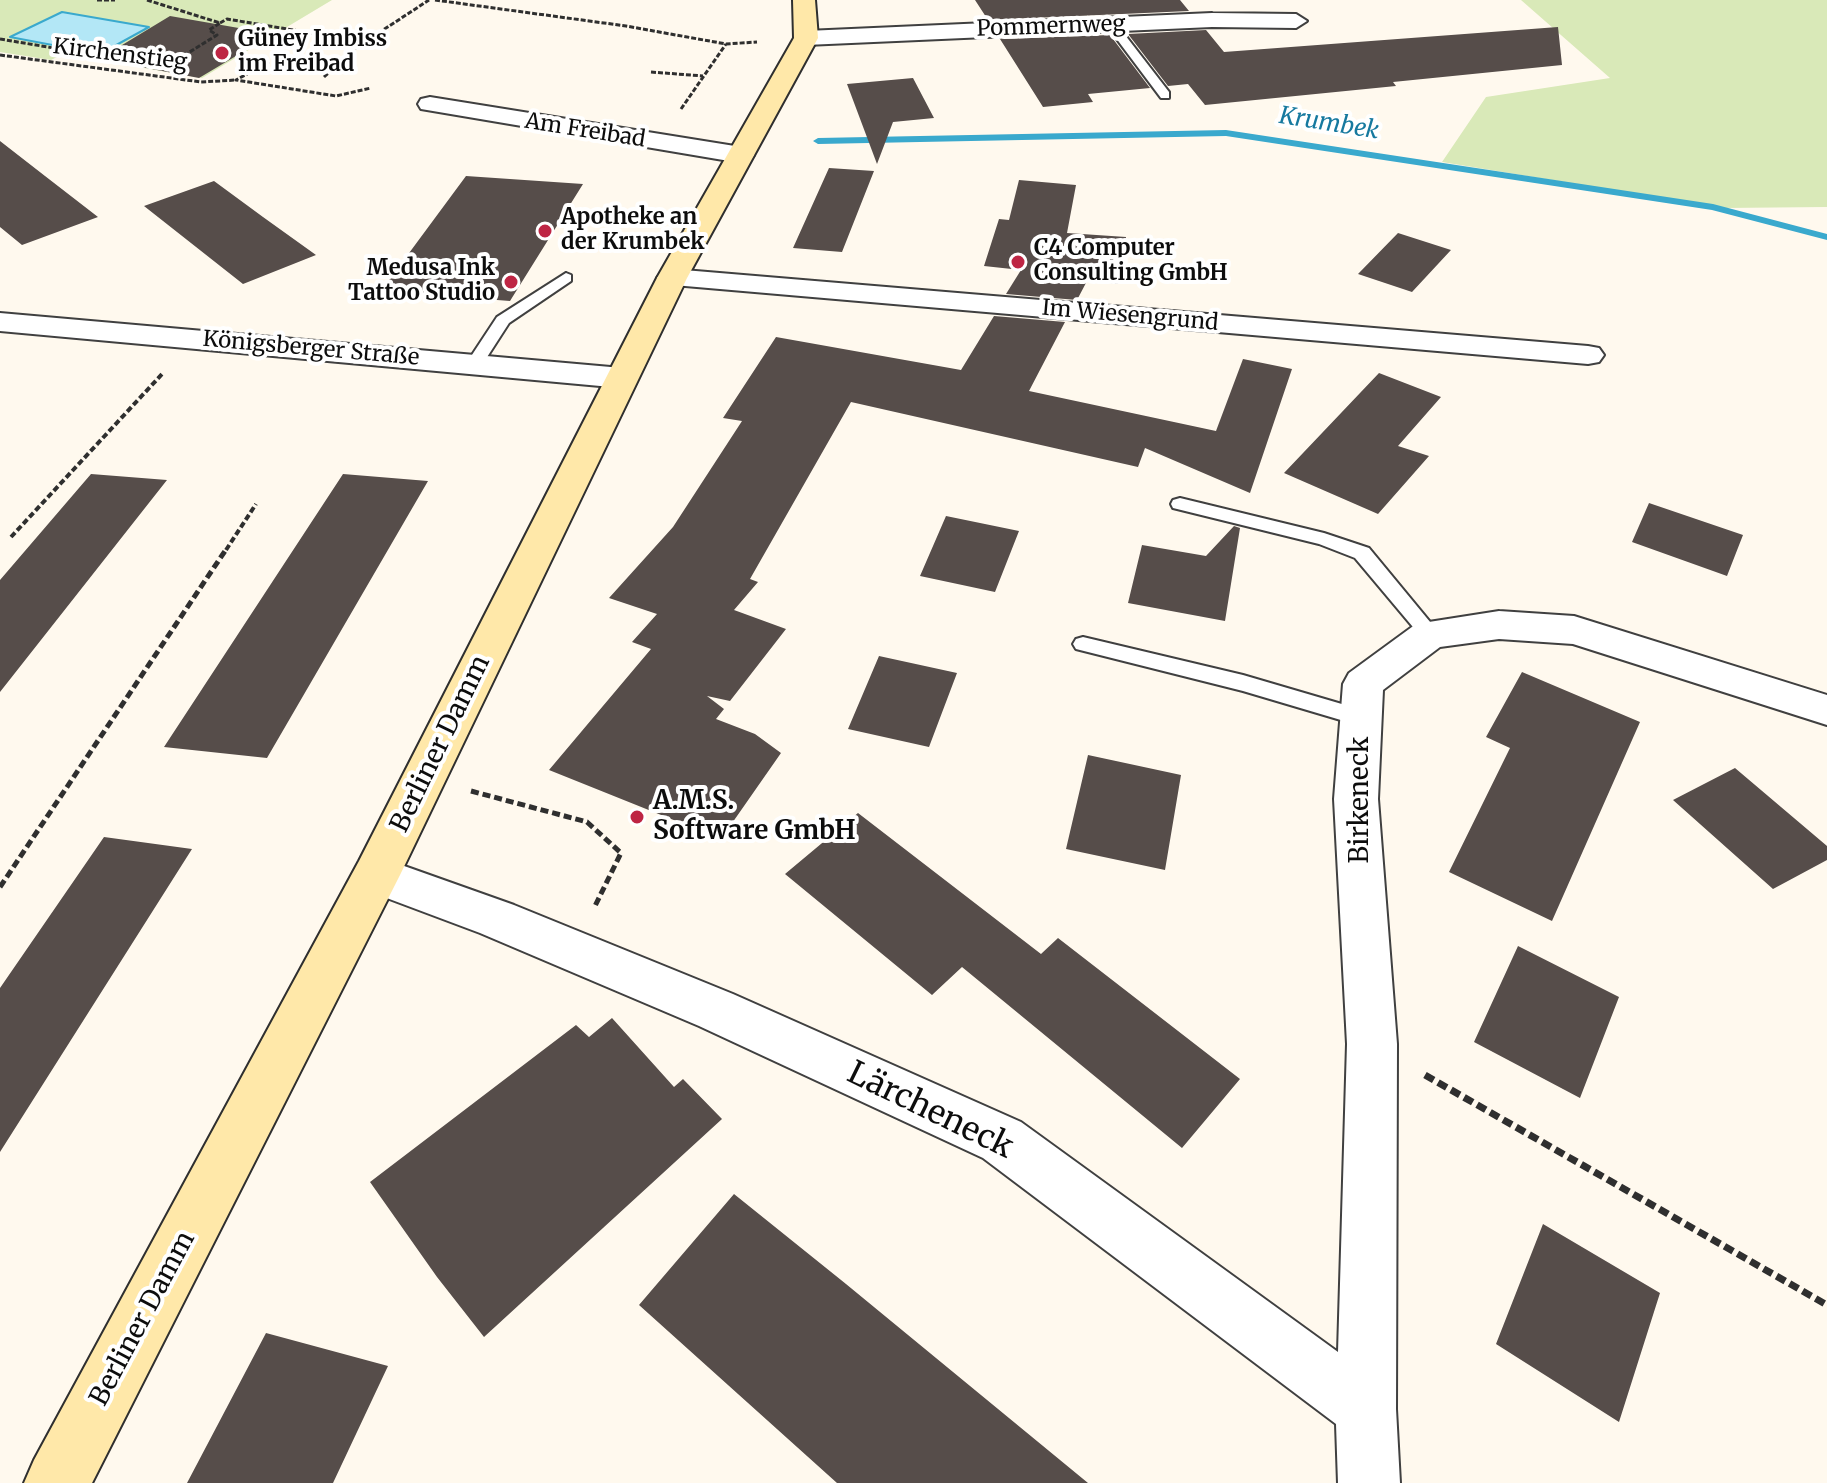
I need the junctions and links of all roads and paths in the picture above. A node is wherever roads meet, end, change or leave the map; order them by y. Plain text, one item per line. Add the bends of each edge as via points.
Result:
1 (97, 0) edge
2 (115, 0) edge
3 (147, 0) edge
4 (432, 0) edge
5 (804, 0) edge
6 (1296, 21) dead end
7 (220, 23) junction
8 (1111, 24) junction
9 (317, 34) dead end
10 (806, 38) junction
11 (0, 39) edge
12 (726, 44) junction
13 (128, 45) dead end
14 (0, 55) edge
15 (180, 58) dead end
16 (269, 62) dead end
17 (651, 72) dead end
18 (704, 76) junction
19 (324, 77) dead end
20 (236, 80) junction
21 (371, 88) dead end
22 (1165, 95) dead end
23 (430, 104) dead end
24 (679, 112) dead end
25 (749, 141) junction
26 (566, 278) dead end
27 (672, 278) junction
28 (0, 322) edge
29 (195, 339) junction
30 (1588, 355) dead end
31 (474, 364) junction
32 (622, 378) junction
33 (256, 504) dead end
34 (1180, 504) dead end
35 (11, 537) dead end
36 (1430, 634) junction
37 (1083, 644) dead end
38 (1827, 710) edge
39 (1361, 718) junction
40 (424, 779) junction
41 (376, 875) junction
42 (0, 887) edge
43 (573, 950) junction
44 (1372, 1044) junction
45 (1827, 1305) edge
46 (1366, 1409) junction
47 (57, 1483) edge
48 (1369, 1483) edge

1 - 2 path
3 - 7 path
4 - 12 path
4 - 19 path via 357,47
5 - 10 main road
6 - 8 street, Pommernweg
7 - 9 path via 227,19
7 - 15 path via 209,30 217,35
8 - 10 street, Pommernweg
8 - 22 lane
10 - 12 path
10 - 25 main road, Berliner Damm
11 - 13 path via 107,57
12 - 18 path
14 - 20 path, Kirchenstieg via 201,82
16 - 20 path
17 - 18 path
18 - 24 path
20 - 21 path, Kirchenstieg via 336,96
23 - 25 street, Am Freibad
25 - 27 main road, Berliner Damm
26 - 31 lane via 503,320
27 - 30 street, Im Wiesengrund
27 - 32 main road, Berliner Damm
28 - 29 street, Königsberger Straße
29 - 31 street, Königsberger Straße
29 - 35 path
31 - 32 street, Königsberger Straße
32 - 40 main road, Berliner Damm
33 - 42 path
34 - 36 lane via 1362,553
36 - 38 street, Birkeneck via 1499,625 1574,630
36 - 39 street, Birkeneck via 1363,684
37 - 39 lane
39 - 44 street, Birkeneck via 1356,799
40 - 41 main road, Berliner Damm
40 - 43 path via 587,822 621,853
41 - 43 street, Lärcheneck
41 - 47 main road, Berliner Damm
43 - 46 street, Lärcheneck via 1002,1140
44 - 45 path
44 - 46 street, Birkeneck
46 - 48 street

